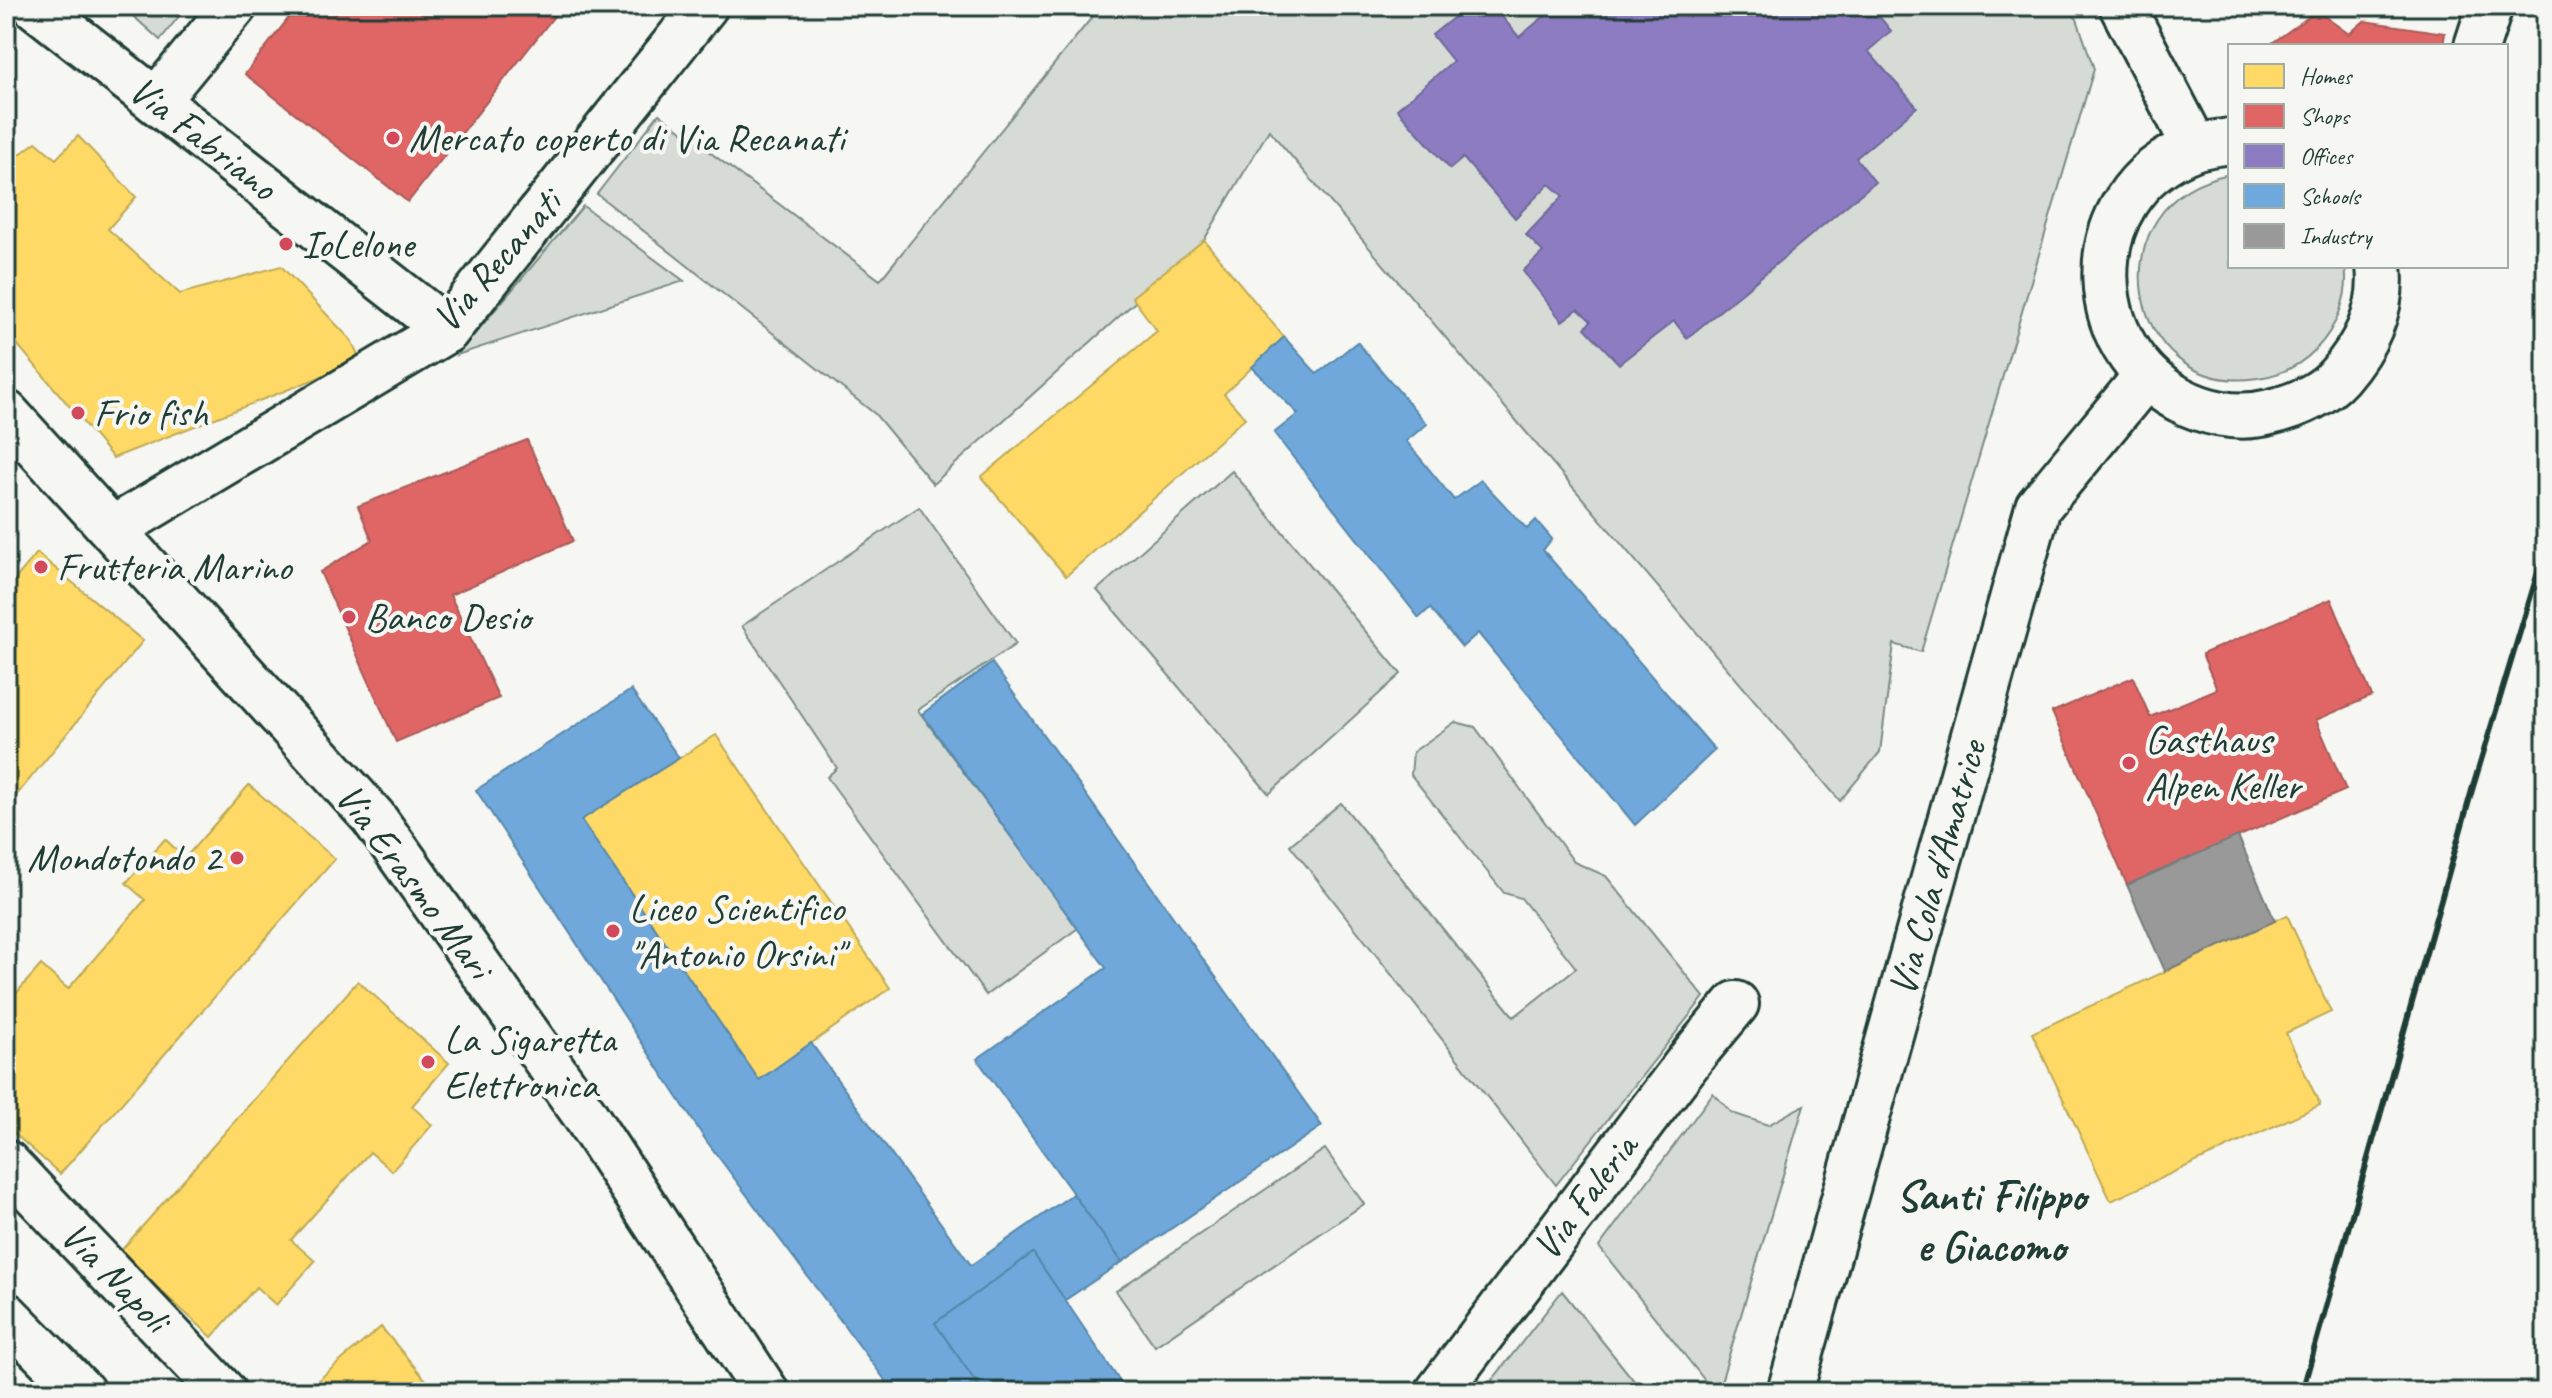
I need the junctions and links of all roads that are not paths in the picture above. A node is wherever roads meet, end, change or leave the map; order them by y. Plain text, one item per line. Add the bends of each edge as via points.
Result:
1 (35, 6) edge
2 (234, 6) edge
3 (705, 6) edge
4 (2122, 6) edge
5 (2490, 6) edge
6 (2478, 44) edge
7 (156, 101) junction
8 (2212, 144) edge
9 (2379, 268) edge
10 (447, 330) junction
11 (2146, 376) junction
12 (6, 413) edge
13 (113, 529) junction
14 (1736, 1004) dead end
15 (6, 1163) edge
16 (6, 1315) edge
17 (82, 1392) edge
18 (223, 1392) edge
19 (766, 1392) edge
20 (1438, 1392) edge
21 (1790, 1392) edge

1 - 7 street, Via Fabriano
2 - 7 street
3 - 10 street, Via Recanati
4 - 8 street
5 - 6 street
7 - 10 street, Via Fabriano
8 - 11 street via 2160,166 2131,194 2112,229 2104,268 2107,308 2122,345
9 - 11 street via 2375,320 2356,356 2330,385 2295,406 2256,416 2216,414 2179,401
10 - 13 street, Via Recanati
11 - 21 street, Via Cola d'Amatrice via 2038,507
12 - 13 street, Via Erasmo Mari
13 - 19 street, Via Erasmo Mari via 373,817 583,1112
14 - 20 street, Via Faleria
15 - 18 street, Via Napoli
16 - 17 street

